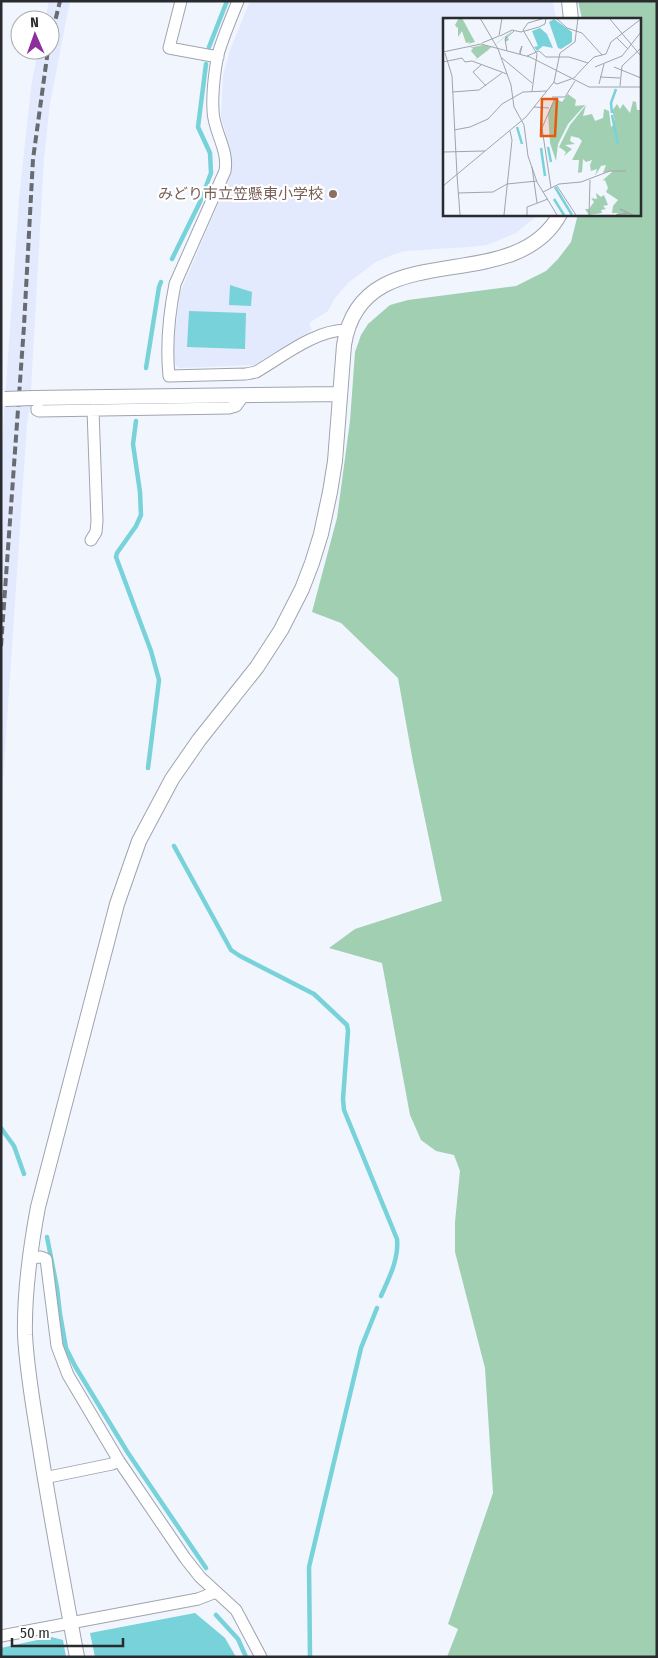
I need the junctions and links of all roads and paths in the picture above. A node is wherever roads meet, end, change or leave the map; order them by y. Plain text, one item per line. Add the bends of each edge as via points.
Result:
1 (181, 1) edge
2 (238, 1) edge
3 (569, 1) edge
4 (571, 18) edge
5 (218, 57) junction
6 (559, 215) edge
7 (346, 330) junction
8 (340, 394) junction
9 (244, 395) junction
10 (3, 399) edge
11 (35, 402) junction
12 (93, 410) junction
13 (91, 540) dead end
14 (29, 1258) junction
15 (119, 1461) junction
16 (44, 1478) junction
17 (216, 1592) junction
18 (70, 1623) junction
19 (1, 1636) edge
20 (77, 1657) edge
21 (261, 1657) edge

1 - 5 street via 169,48
2 - 5 street
3 - 4 street
5 - 7 street via 213,110 226,163 225,171 175,284 167,354 169,376 256,372 314,338 327,332
6 - 7 street via 545,234 516,253 474,265 411,274 383,286 361,303
7 - 8 street
8 - 9 street
8 - 14 street via 330,492 321,534 302,589 258,667 172,779 139,841 114,913 38,1207
9 - 11 street
9 - 12 street via 236,406 229,408
10 - 11 street, bridge
11 - 12 street via 39,411
12 - 13 street via 97,521
14 - 15 street via 46,1259 55,1337 62,1362
14 - 16 street via 26,1335 30,1387
15 - 16 street
15 - 17 street via 185,1558
16 - 18 street
17 - 18 street via 198,1599
17 - 21 street via 236,1610
18 - 19 street
18 - 20 street

